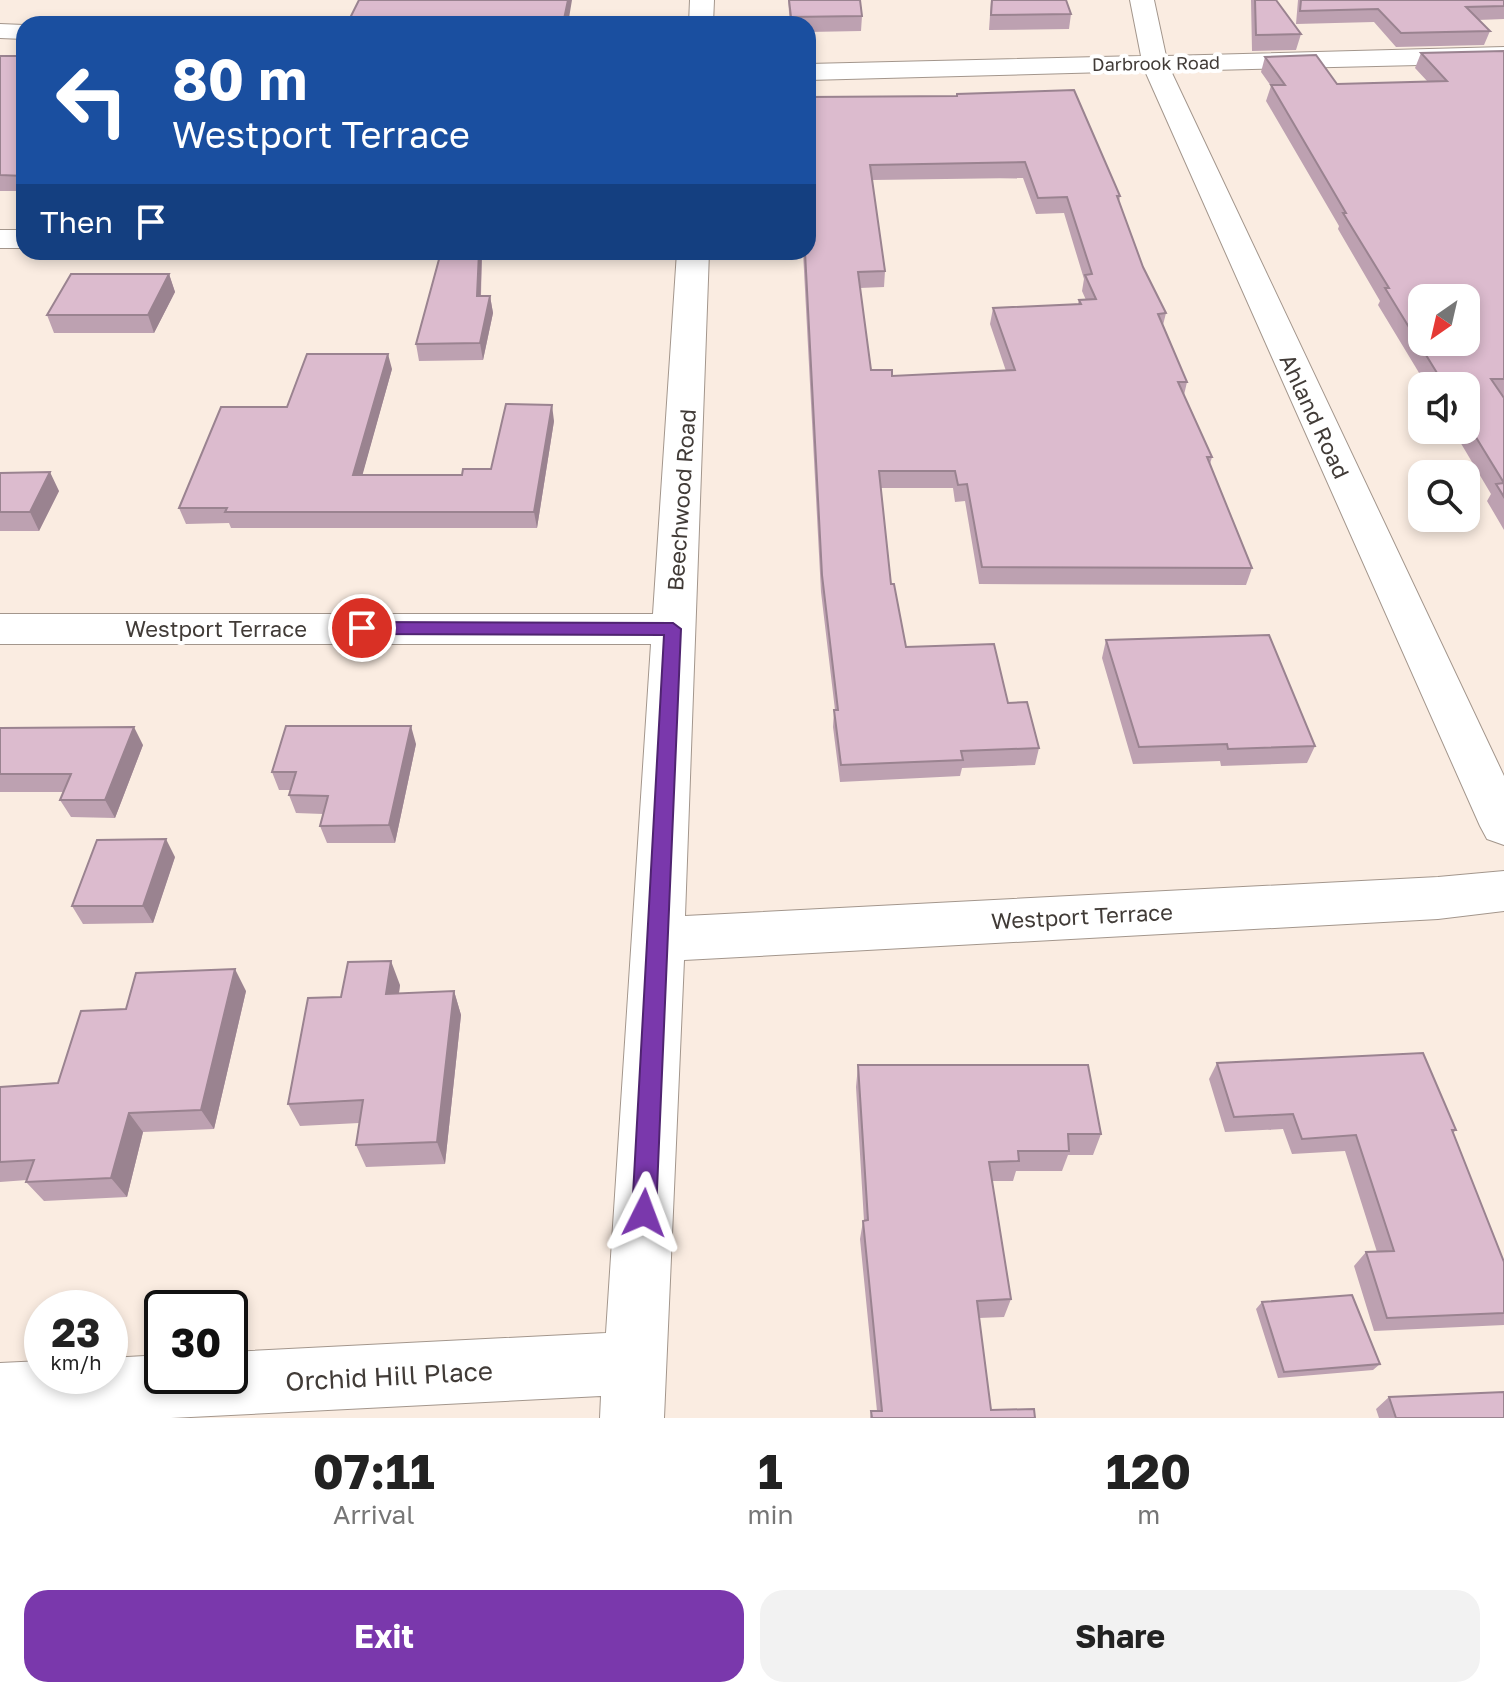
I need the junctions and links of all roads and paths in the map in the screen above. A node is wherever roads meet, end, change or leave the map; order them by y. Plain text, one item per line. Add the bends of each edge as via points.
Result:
1 (1142, 0) edge
2 (1504, 55) edge
3 (1155, 63) junction
4 (816, 72) edge
5 (693, 260) edge
6 (0, 629) edge
7 (673, 629) junction
8 (1504, 826) edge
9 (1504, 891) edge
10 (659, 941) junction
11 (633, 1391) edge
12 (0, 1395) edge

1 - 3 street, Ahland Road
2 - 3 street, Darbrook Road
3 - 4 street, Darbrook Road
3 - 8 street, Ahland Road
5 - 7 street, Beechwood Road
6 - 7 street, Westport Terrace
7 - 10 street, Beechwood Road
9 - 10 street, Westport Terrace
10 - 11 street, Beechwood Road
11 - 12 street, Orchid Hill Place

